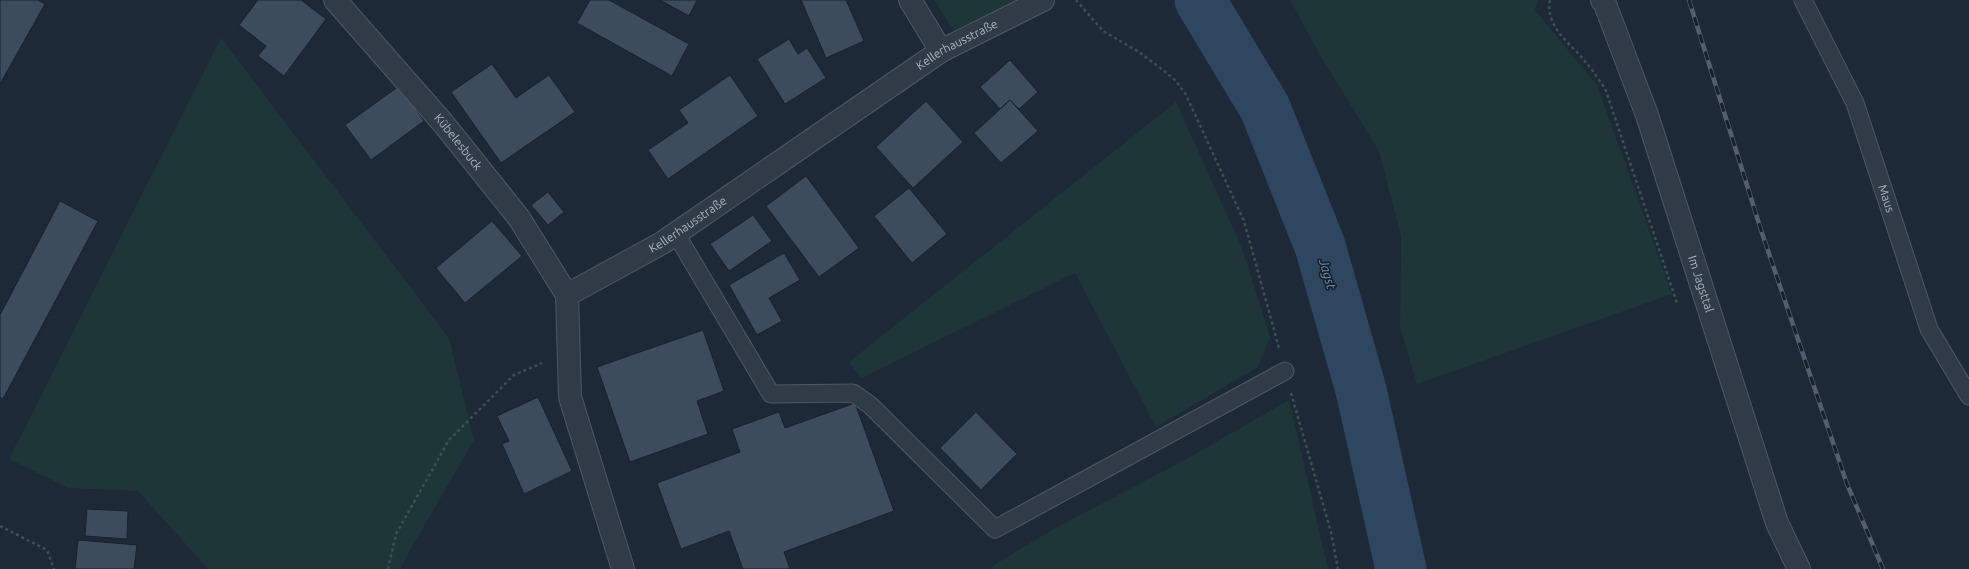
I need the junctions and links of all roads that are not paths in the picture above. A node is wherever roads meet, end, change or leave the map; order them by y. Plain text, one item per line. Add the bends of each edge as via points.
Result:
1 (335, 0) edge
2 (910, 0) edge
3 (1043, 0) edge
4 (1602, 0) edge
5 (1803, 0) edge
6 (941, 51) junction
7 (676, 234) junction
8 (567, 295) junction
9 (1285, 371) road end
10 (1969, 396) edge
11 (623, 569) edge
12 (1799, 569) edge

1 - 8 street, Kübelesbuck via 444,123 519,218
2 - 6 street
3 - 6 street, Kellerhausstraße
4 - 12 street, Im Jagsttal via 1647,115 1777,524
5 - 10 lane, Maus via 1854,103 1929,329
6 - 7 street, Kellerhausstraße
7 - 8 street, Kellerhausstraße
7 - 9 lane via 771,394 853,393 870,406 995,529
8 - 11 street via 570,397

